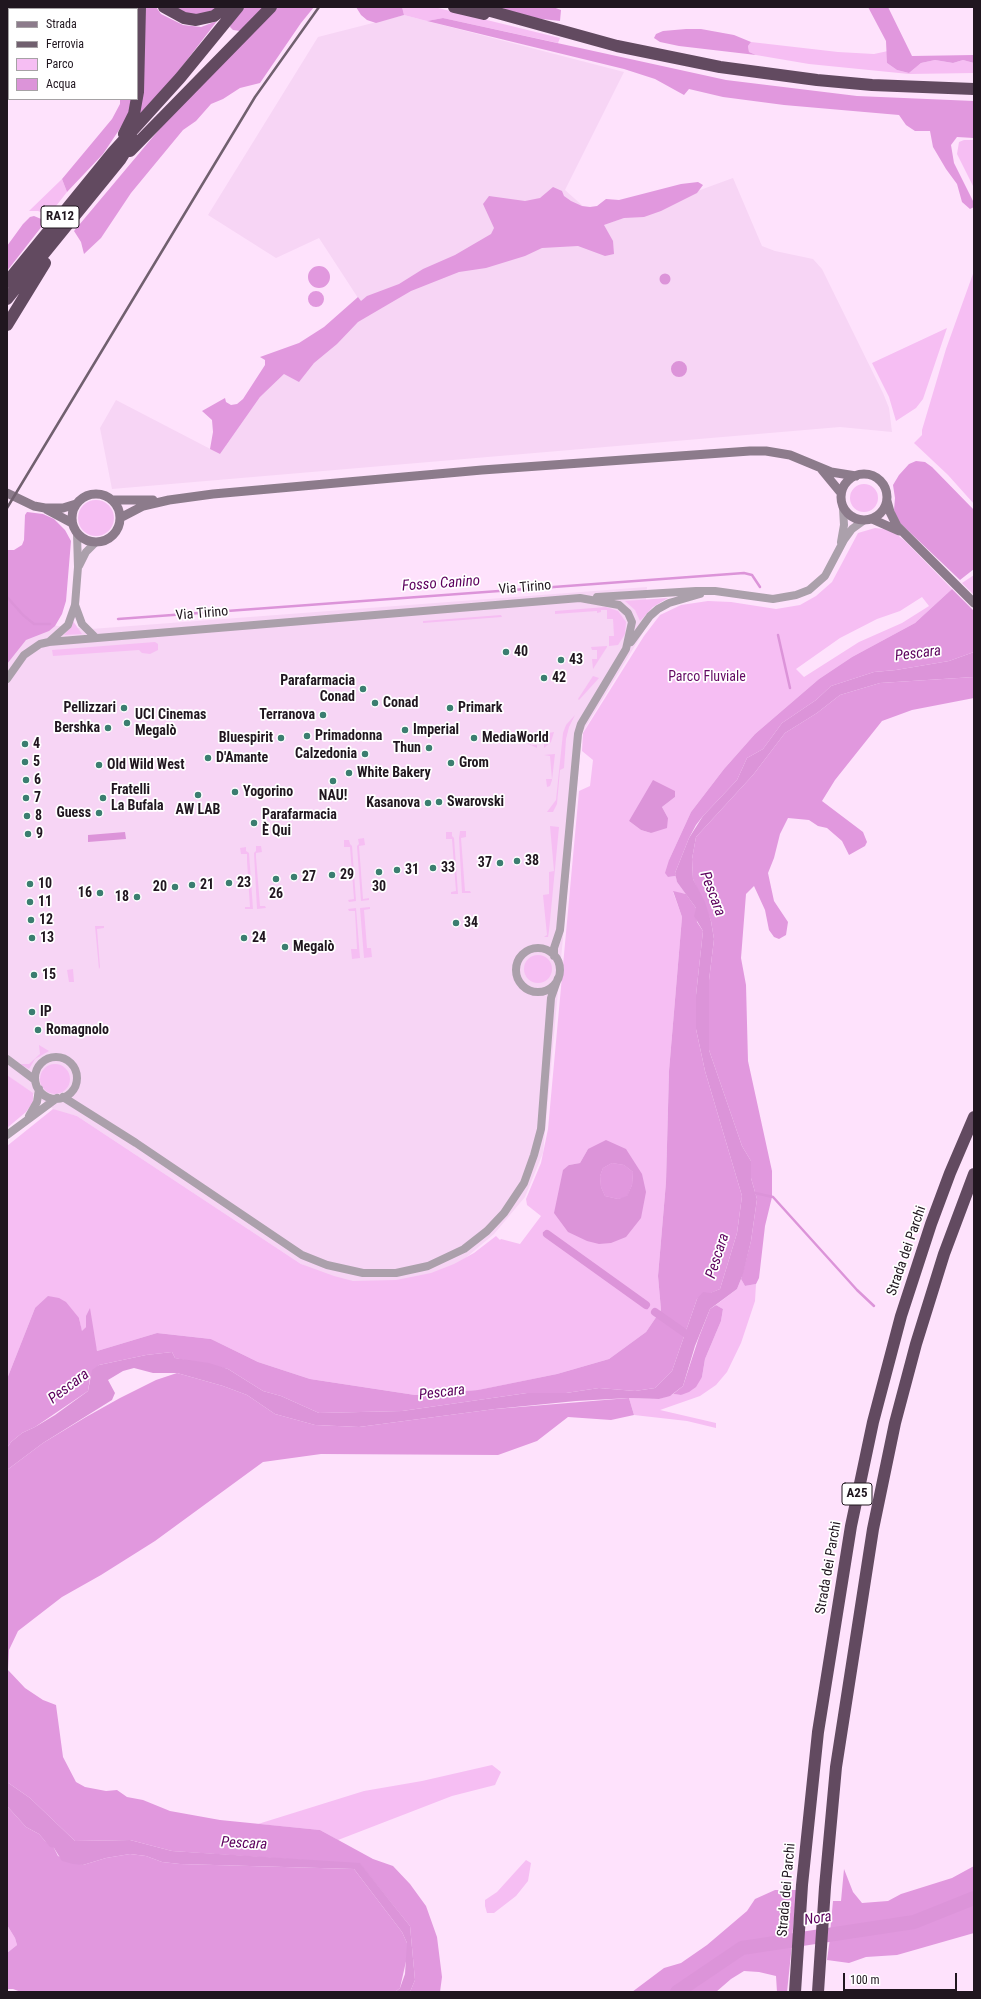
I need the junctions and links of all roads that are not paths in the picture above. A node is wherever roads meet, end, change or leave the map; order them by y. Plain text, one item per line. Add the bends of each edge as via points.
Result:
1 (140, 7) edge
2 (164, 7) edge
3 (226, 7) edge
4 (238, 7) edge
5 (271, 7) edge
6 (454, 7) edge
7 (476, 7) edge
8 (507, 17) junction
9 (138, 88) edge
10 (974, 89) edge
11 (136, 100) edge
12 (116, 156) junction
13 (78, 211) junction
14 (7, 282) edge
15 (7, 299) edge
16 (7, 325) edge
17 (816, 465) junction
18 (856, 476) junction
19 (8, 493) edge
20 (841, 493) junction
21 (112, 500) junction
22 (169, 500) junction
23 (887, 501) junction
24 (76, 504) junction
25 (45, 508) junction
26 (843, 508) junction
27 (120, 518) junction
28 (867, 520) junction
29 (72, 523) junction
30 (77, 534) junction
31 (904, 534) junction
32 (95, 543) junction
33 (837, 552) junction
34 (78, 567) junction
35 (715, 591) junction
36 (580, 598) junction
37 (974, 603) edge
38 (75, 605) junction
39 (95, 637) junction
40 (49, 642) junction
41 (626, 649) junction
42 (7, 679) edge
43 (554, 956) junction
44 (558, 978) junction
45 (7, 1059) edge
46 (35, 1080) junction
47 (39, 1089) junction
48 (60, 1098) junction
49 (974, 1117) edge
50 (27, 1119) junction
51 (7, 1135) edge
52 (974, 1174) edge
53 (795, 1992) edge
54 (818, 1992) edge

1 - 9 highway
2 - 3 highway via 184,18 196,20 214,16
4 - 12 highway, RA12
5 - 12 highway
6 - 8 highway
7 - 8 highway
8 - 10 highway via 617,46 759,73 872,85
11 - 12 highway
12 - 13 highway, RA12
12 - 14 highway, RA12
13 - 15 highway, RA12
13 - 16 highway
17 - 18 main road via 835,473
17 - 20 main road via 827,474
17 - 22 main road via 778,453 750,451 482,470
18 - 20 main road via 846,482
18 - 23 main road via 870,475 880,480 887,492
19 - 25 main road via 34,506
20 - 26 main road
21 - 22 main road
21 - 24 main road via 96,494 82,498
21 - 27 main road
22 - 27 main road via 143,506
23 - 28 main road via 883,511
23 - 31 main road via 893,520
24 - 25 main road via 64,508
24 - 29 main road
25 - 29 main road
26 - 28 main road via 854,518
26 - 33 street via 843,531
27 - 32 main road via 116,533
28 - 31 main road via 889,525
28 - 33 street via 849,533
29 - 30 main road
30 - 32 main road via 88,542
30 - 34 street
31 - 37 main road
32 - 34 street via 86,552
33 - 35 street via 825,576 809,590 796,595 773,599
34 - 38 street
35 - 36 street
35 - 41 street via 663,605 650,616
36 - 39 street, Via Tirino
36 - 41 street, Via Tirino via 613,602 624,608 632,622
38 - 39 street via 82,624
38 - 40 street via 68,626
39 - 40 street, Via Tirino
40 - 42 street, Via Tirino via 40,644 24,655
41 - 43 street, Via Tirino via 578,734 560,930
43 - 44 street via 559,966
43 - 44 street via 541,949 528,951 519,959 517,975 524,986 536,992 550,988
44 - 48 street via 550,998 540,1129 524,1183 509,1207 487,1231 464,1249 428,1266 396,1273 363,1273 327,1266 302,1255 136,1143
45 - 46 street
46 - 47 street
46 - 48 street via 36,1072 44,1061 56,1057 66,1060 73,1067 76,1078 73,1090
47 - 48 street via 47,1096
47 - 50 street via 35,1108
48 - 50 street
49 - 53 highway, Strada dei Parchi / A25 via 950,1173 915,1271 887,1368 861,1475 825,1683 802,1885
50 - 51 street
52 - 54 highway, A25 via 923,1318 882,1484 864,1580 836,1773

